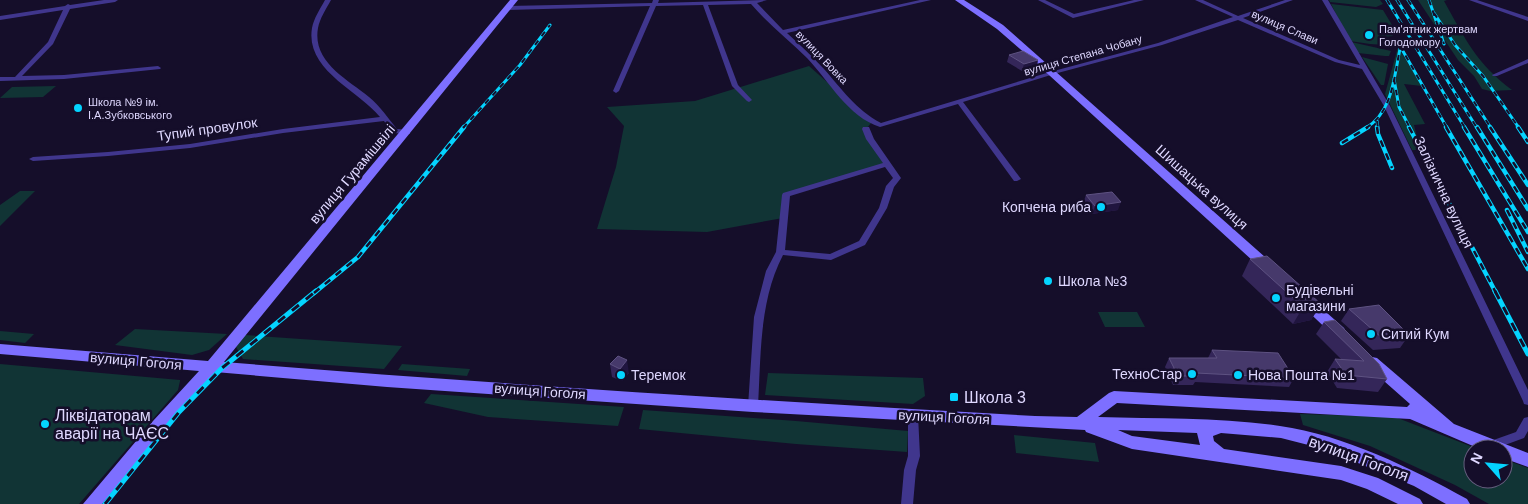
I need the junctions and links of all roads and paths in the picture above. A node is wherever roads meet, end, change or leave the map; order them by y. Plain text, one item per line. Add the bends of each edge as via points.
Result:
1 (114, 0) edge
2 (328, 0) edge
3 (764, 0) edge
4 (928, 0) edge
5 (959, 0) edge
6 (1042, 0) edge
7 (1118, 0) edge
8 (1142, 0) edge
9 (1198, 0) edge
10 (1290, 0) edge
11 (1325, 0) edge
12 (1472, 0) edge
13 (100, 1) edge
14 (752, 1) edge
15 (656, 2) edge
16 (705, 3) junction
17 (510, 4) edge
18 (1126, 4) junction
19 (68, 6) junction
20 (0, 18) edge
21 (1238, 18) junction
22 (1528, 19) edge
23 (783, 32) junction
24 (1528, 61) edge
25 (158, 68) dead end
26 (1365, 68) junction
27 (1052, 73) junction
28 (1495, 75) dead end
29 (0, 78) edge
30 (17, 78) junction
31 (616, 91) dead end
32 (750, 100) dead end
33 (960, 102) junction
34 (384, 119) junction
35 (880, 125) joint
36 (866, 129) dead end
37 (407, 132) junction
38 (34, 159) dead end
39 (886, 164) junction
40 (1018, 178) dead end
41 (780, 252) junction
42 (1275, 274) edge
43 (1297, 294) edge
44 (1345, 337) edge
45 (0, 349) edge
46 (1366, 356) edge
47 (212, 366) junction
48 (1114, 397) junction
49 (1528, 401) edge
50 (753, 406) junction
51 (1415, 409) junction
52 (914, 415) junction
53 (1528, 421) edge
54 (1080, 423) junction
55 (1129, 424) junction
56 (1221, 427) junction
57 (1472, 439) edge
58 (1513, 439) edge
59 (1513, 455) edge
60 (1222, 456) junction
61 (1528, 460) edge
62 (92, 504) edge
63 (907, 504) edge
64 (1414, 504) edge
65 (1460, 504) edge

1 - 13 street
2 - 34 street via 314,32 314,45 320,60 368,100
3 - 14 street
4 - 23 street
5 - 27 street, Шишацька вулиця via 1000,27
6 - 18 street via 1073,16
7 - 18 street
8 - 18 street
9 - 21 street, вулиця Слави
10 - 21 street, вулиця Степана Чобану
11 - 26 street, Залізнична вулиця
12 - 22 street
13 - 19 street
14 - 16 street
14 - 23 street, вулиця Вовка
15 - 16 street
15 - 17 street
15 - 31 street
16 - 32 street via 735,86
17 - 37 street, вулиця Гурамішвілі
19 - 20 street
19 - 30 street via 51,43
21 - 26 street, вулиця Слави via 1337,61
21 - 27 street, вулиця Степана Чобану via 1160,44
23 - 35 street, вулиця Вовка via 834,82 857,110
24 - 28 street
25 - 30 street
26 - 49 street, Залізнична вулиця via 1387,106
27 - 33 street, вулиця Степана Чобану
27 - 42 street, Шишацька вулиця
29 - 30 street
33 - 35 street, вулиця Степана Чобану
33 - 40 street
34 - 37 street via 395,131
34 - 38 street, Тупий провулок via 190,146
36 - 39 street
37 - 47 street, вулиця Гурамішвілі
39 - 41 street via 786,195
39 - 41 street via 897,178 862,243 831,257
41 - 50 street via 770,271 759,317
43 - 44 street
45 - 47 street, вулиця Гоголя
46 - 51 street
47 - 50 street, вулиця Гоголя
47 - 62 street, вулиця Гурамішвілі
48 - 51 street
48 - 54 street
48 - 55 street, вулиця Гоголя via 1106,408 1109,417
50 - 52 street, вулиця Гоголя
51 - 57 street
52 - 54 street, вулиця Гоголя
52 - 63 street via 914,456
53 - 58 street via 1520,435
54 - 55 street, вулиця Гоголя
54 - 60 street, вулиця Гоголя via 1132,442
55 - 56 street, вулиця Гоголя
56 - 60 street via 1205,432 1204,438 1206,446
56 - 65 street, вулиця Гоголя via 1281,432 1326,443 1420,480
59 - 61 street
60 - 64 street, вулиця Гоголя via 1341,473 1372,483

